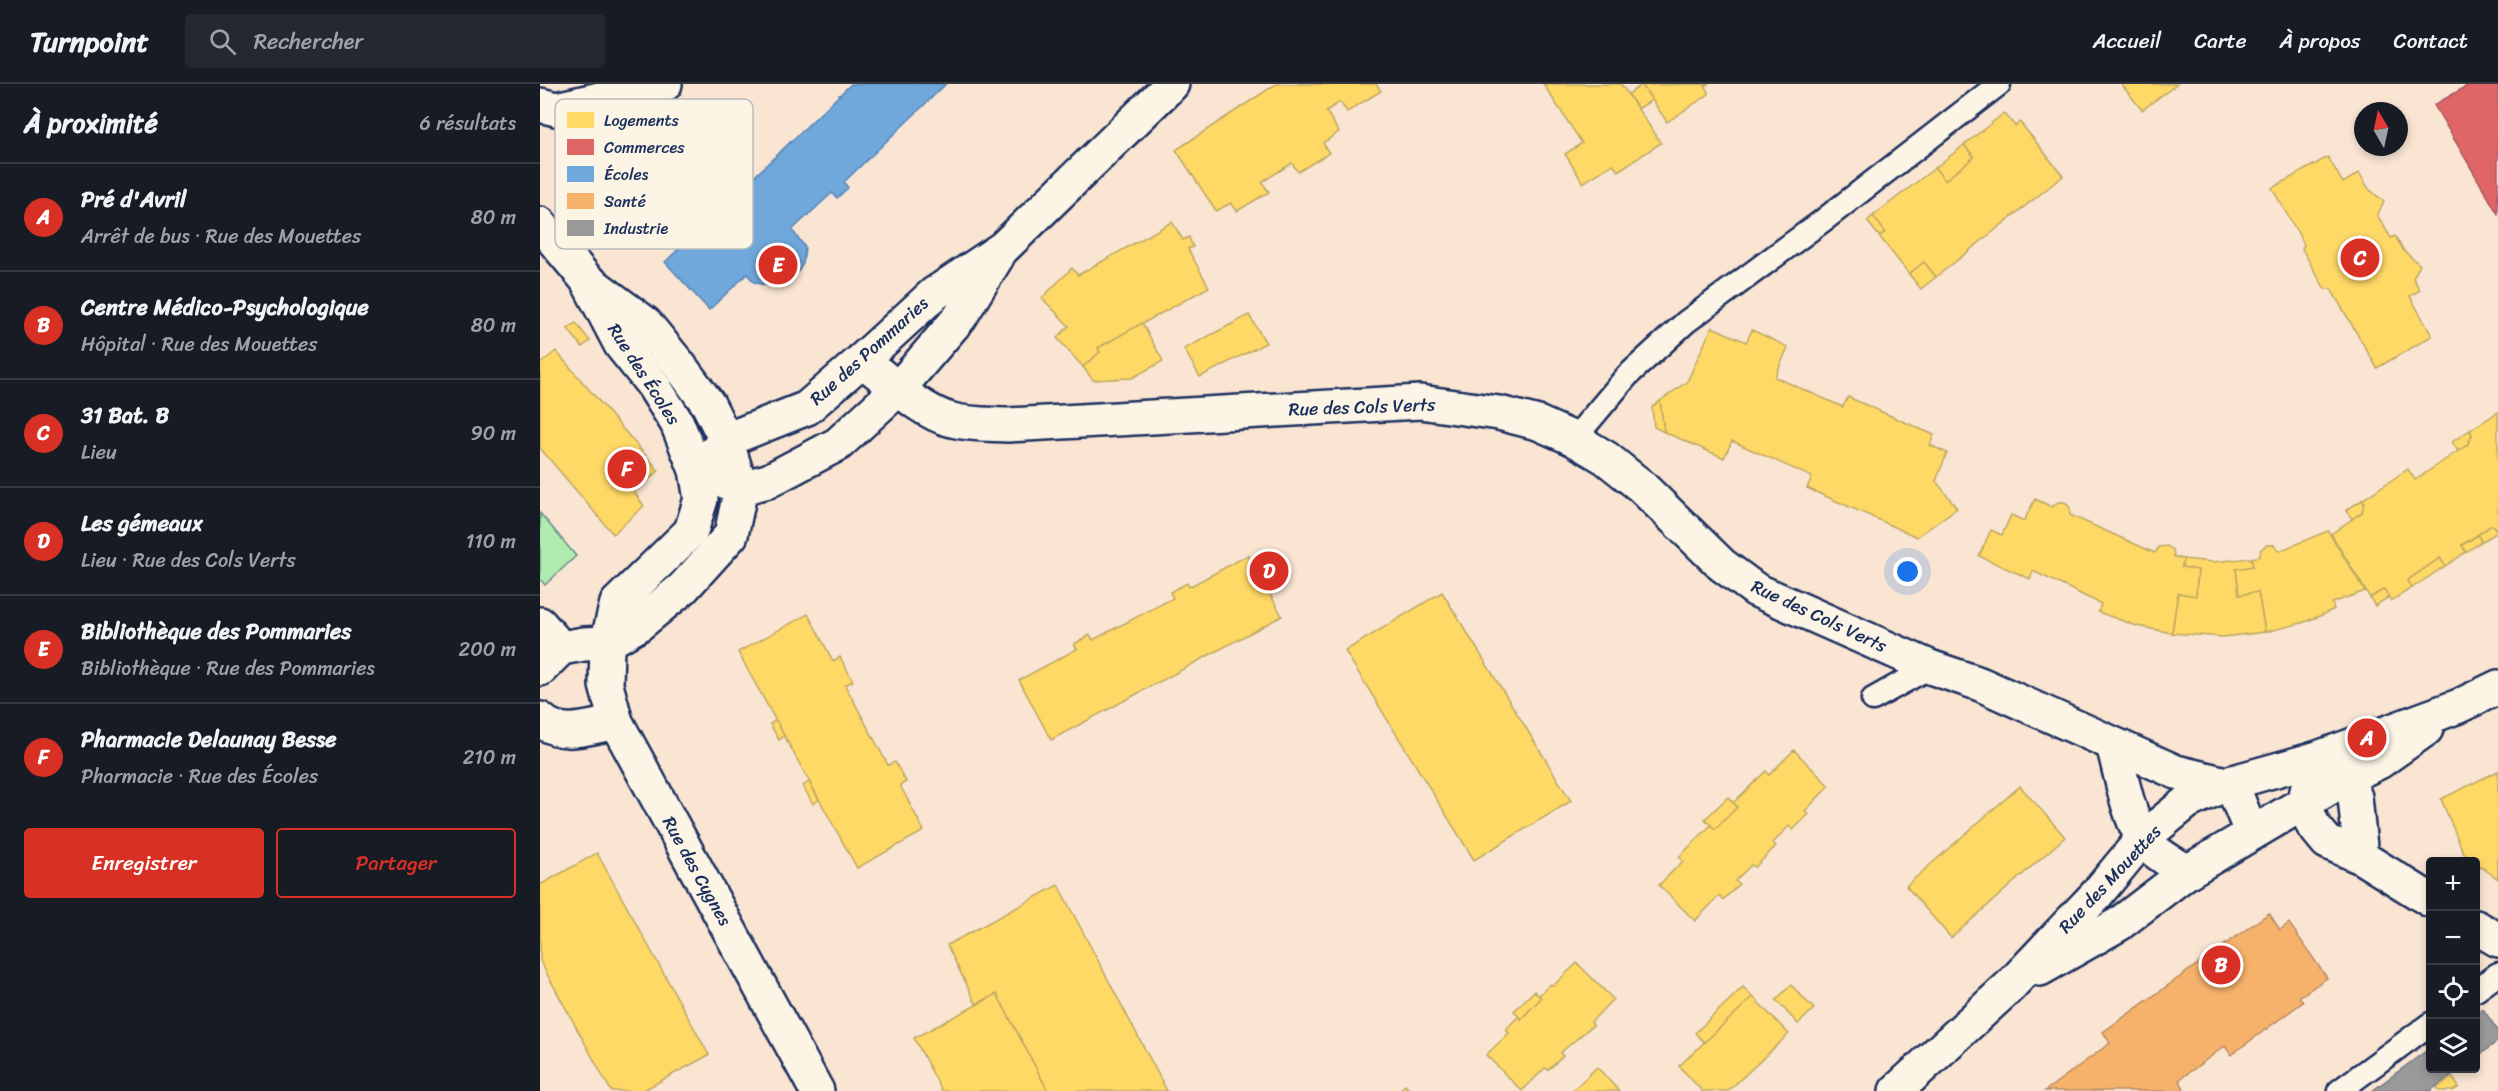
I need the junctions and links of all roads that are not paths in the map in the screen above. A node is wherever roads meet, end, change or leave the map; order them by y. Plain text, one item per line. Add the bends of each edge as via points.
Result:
1 (665, 84) edge
2 (1172, 84) edge
3 (1999, 84) edge
4 (600, 99) edge
5 (540, 105) edge
6 (555, 109) edge
7 (540, 224) edge
8 (555, 242) edge
9 (1003, 248) junction
10 (561, 249) edge
11 (587, 280) junction
12 (862, 360) junction
13 (899, 388) junction
14 (1574, 439) junction
15 (726, 440) junction
16 (696, 470) junction
17 (741, 488) junction
18 (540, 624) edge
19 (607, 642) junction
20 (551, 659) edge
21 (1930, 667) junction
22 (2498, 687) edge
23 (1873, 699) dead end
24 (2458, 706) junction
25 (540, 719) edge
26 (615, 722) junction
27 (2113, 745) junction
28 (2315, 759) junction
29 (2346, 778) junction
30 (2226, 784) junction
31 (2304, 803) junction
32 (2249, 834) junction
33 (2143, 838) junction
34 (2361, 857) junction
35 (2187, 872) junction
36 (2426, 898) edge
37 (2480, 930) edge
38 (2498, 940) edge
39 (2498, 974) edge
40 (2010, 986) junction
41 (2480, 987) edge
42 (2426, 1026) edge
43 (817, 1091) edge
44 (1896, 1091) edge
45 (2338, 1091) edge

1 - 4 street
2 - 9 street, Rue des Pommaries
3 - 14 lane via 1686,322 1627,376
5 - 6 street
7 - 8 street, Rue des Écoles
9 - 12 street, Rue des Pommaries via 934,294
9 - 13 street, Rue des Pommaries via 960,317
10 - 11 street, Rue des Écoles
11 - 15 street, Rue des Écoles via 645,323 708,404
11 - 16 street, Rue des Écoles via 621,345 677,423
12 - 13 street, Rue des Cols Verts
12 - 15 street, Rue des Pommaries via 807,408
13 - 14 street, Rue des Cols Verts via 937,415 973,424 1420,402 1519,418
13 - 17 street, Rue des Pommaries via 838,444 768,481
14 - 21 street, Rue des Cols Verts via 1641,486 1722,565 1756,590
15 - 16 street, Rue des Pommaries
15 - 17 street
16 - 17 street
16 - 19 street via 701,499 691,531 618,603
17 - 19 street via 731,535 683,588 638,625
18 - 20 street
19 - 20 street via 584,644
19 - 26 street, Rue des Cygnes via 606,685
21 - 23 lane
21 - 27 street, Rue des Cols Verts via 1990,689
22 - 24 street, Rue des Mouettes
24 - 28 street, Rue des Mouettes
24 - 29 street, Rue des Mouettes via 2379,762
25 - 26 street via 550,728 571,731
26 - 43 street, Rue des Cygnes
27 - 30 street, Rue des Cols Verts via 2176,772
27 - 33 street
28 - 29 street
28 - 30 street, Rue des Mouettes
28 - 31 street
29 - 31 street, Rue des Mouettes
29 - 34 street via 2355,797
30 - 32 street via 2236,795
30 - 33 street, Rue des Mouettes via 2187,802
31 - 32 street, Rue des Mouettes
31 - 34 street via 2313,825 2327,842
32 - 35 street, Rue des Mouettes
33 - 35 street
33 - 40 street, Rue des Mouettes via 2096,895
34 - 36 street
35 - 40 street, Rue des Mouettes via 2119,924
37 - 38 street
39 - 41 lane
40 - 44 street, Rue des Mouettes
42 - 45 lane

